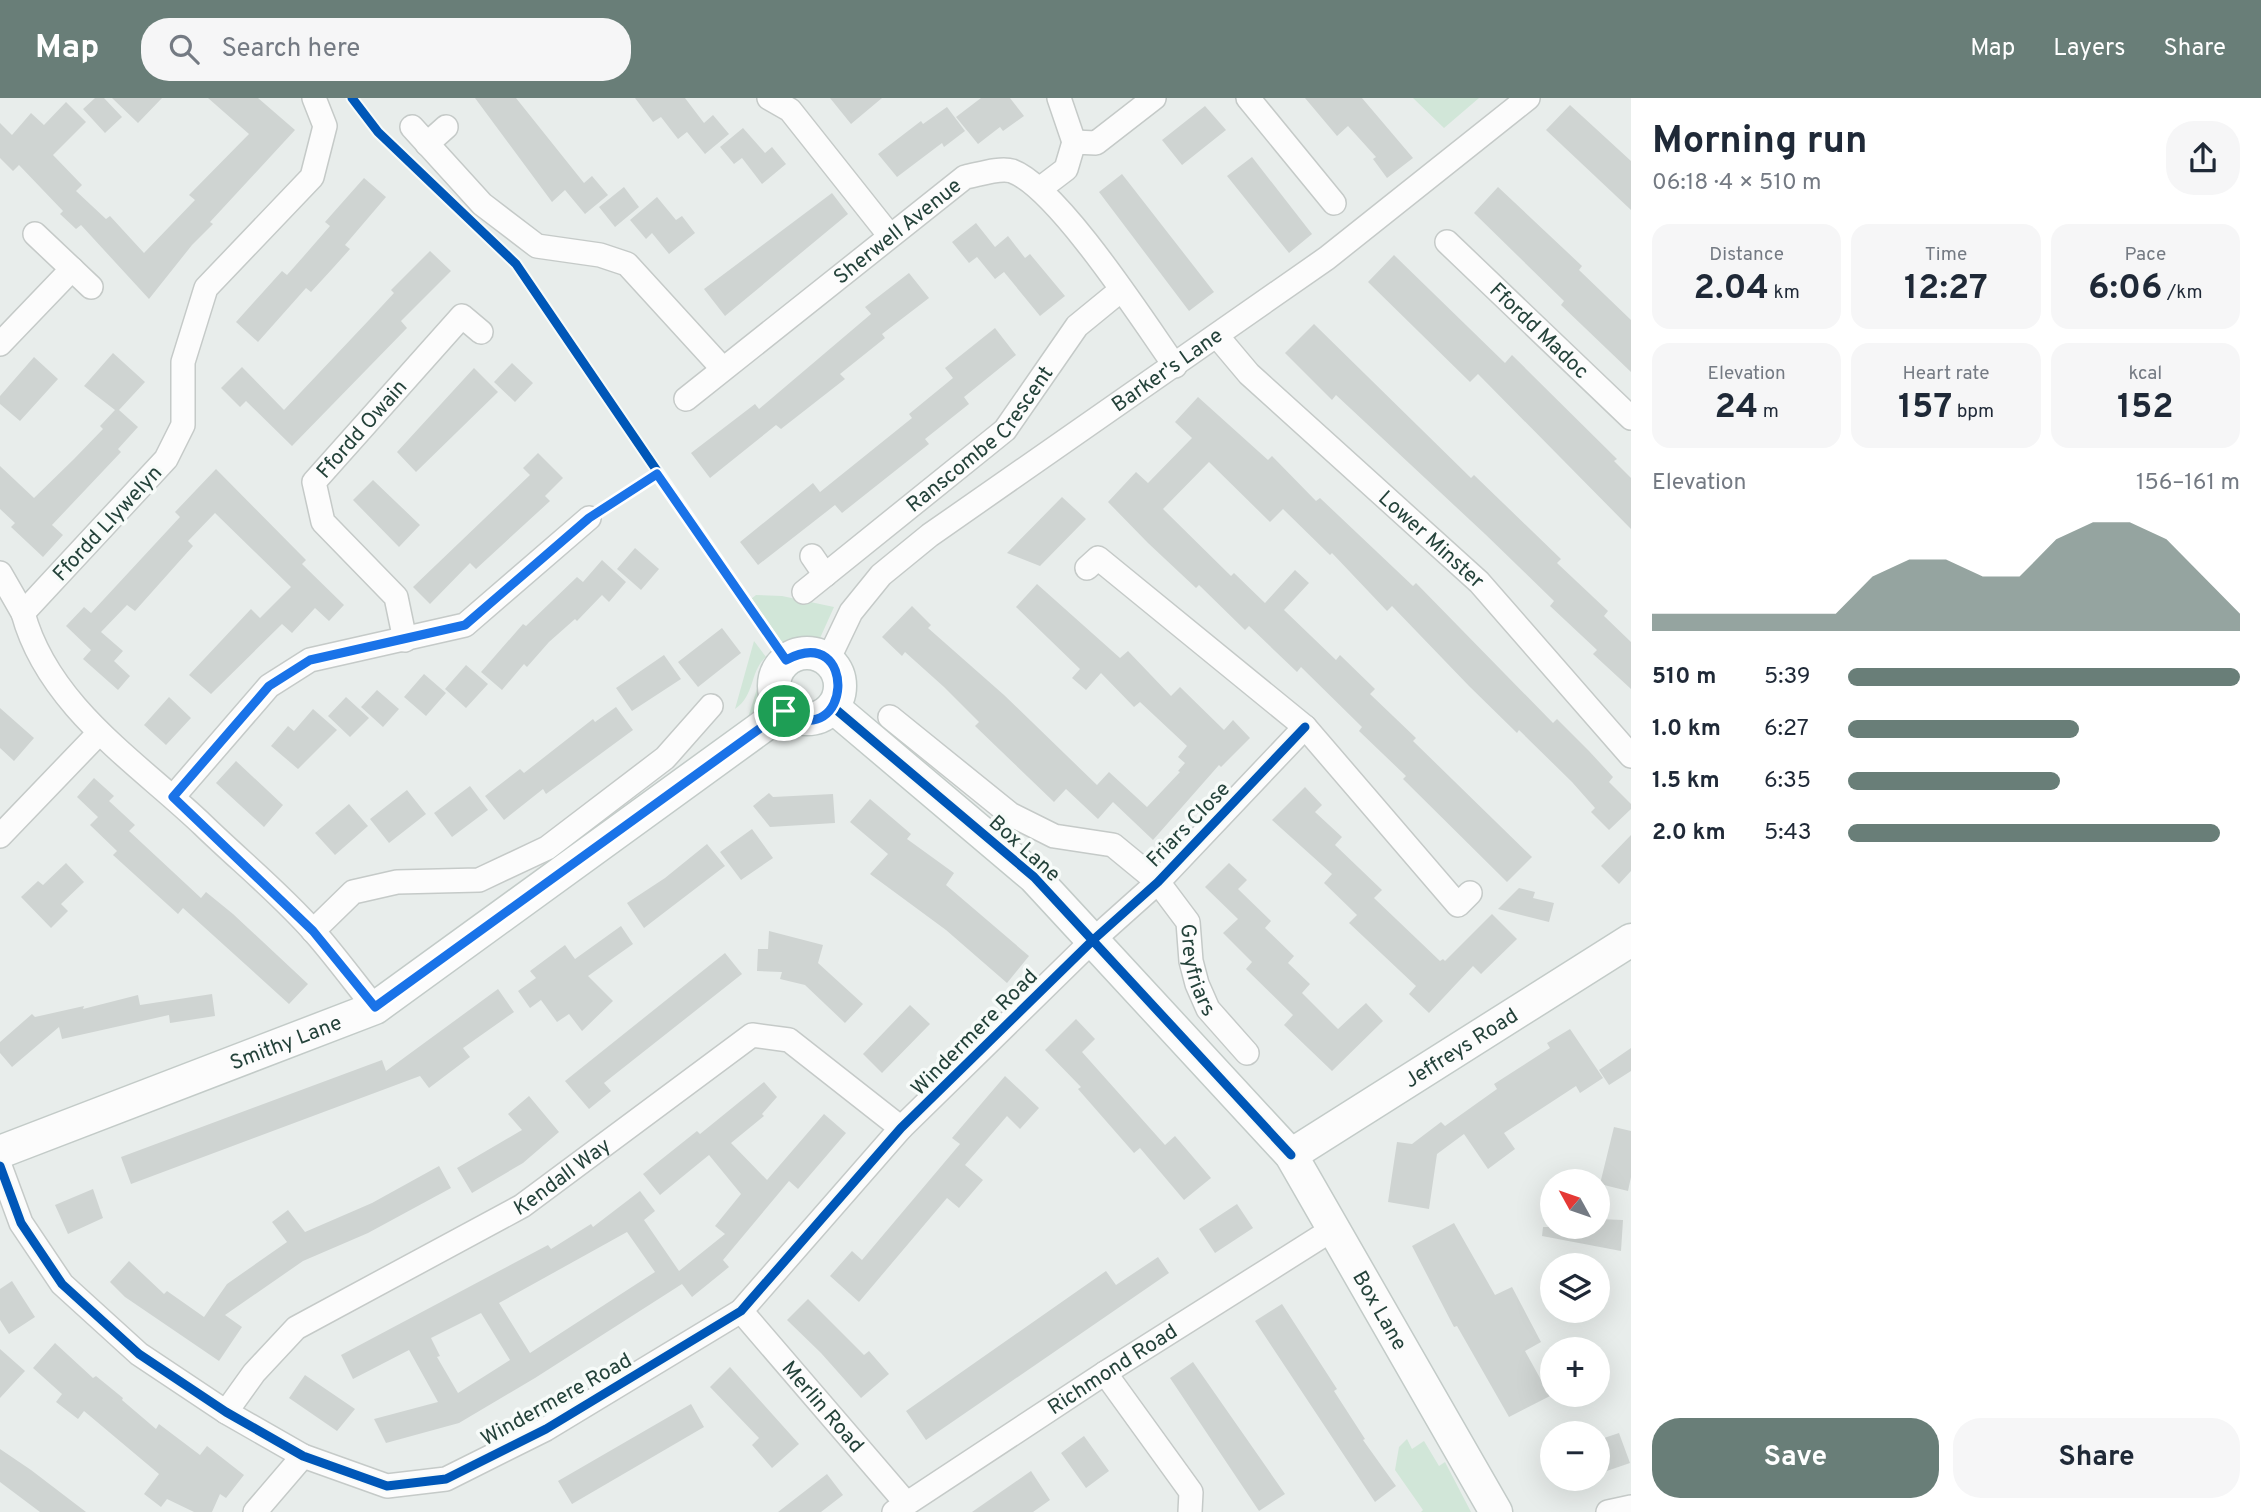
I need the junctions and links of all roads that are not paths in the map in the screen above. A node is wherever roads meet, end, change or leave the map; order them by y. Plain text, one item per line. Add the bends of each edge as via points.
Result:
1 (314, 98) edge
2 (769, 98) edge
3 (1059, 98) edge
4 (1154, 98) edge
5 (1248, 98) edge
6 (1528, 98) edge
7 (412, 127) dead end
8 (446, 127) dead end
9 (1074, 142) junction
10 (427, 144) junction
11 (1041, 188) junction
12 (1334, 203) dead end
13 (35, 234) dead end
14 (890, 236) junction
15 (1447, 242) dead end
16 (72, 269) junction
17 (91, 287) dead end
18 (1121, 290) junction
19 (481, 332) dead end
20 (1217, 336) junction
21 (0, 344) edge
22 (1175, 366) junction
23 (723, 369) junction
24 (686, 399) dead end
25 (1631, 418) edge
26 (589, 518) dead end
27 (812, 556) dead end
28 (1099, 556) dead end
29 (0, 573) edge
30 (825, 575) junction
31 (804, 592) dead end
32 (23, 613) junction
33 (405, 640) junction
34 (828, 660) junction
35 (711, 706) dead end
36 (833, 707) junction
37 (784, 711) junction
38 (890, 717) dead end
39 (1305, 727) junction
40 (99, 733) junction
41 (1631, 755) edge
42 (173, 797) junction
43 (0, 836) edge
44 (1158, 882) junction
45 (1458, 906) dead end
46 (313, 931) junction
47 (1631, 940) edge
48 (1092, 941) junction
49 (375, 1007) junction
50 (1247, 1053) dead end
51 (901, 1128) junction
52 (0, 1152) edge
53 (1291, 1156) junction
54 (0, 1166) edge
55 (1333, 1229) junction
56 (741, 1311) junction
57 (1105, 1373) junction
58 (226, 1412) junction
59 (303, 1456) junction
60 (900, 1507) edge
61 (1631, 1507) edge
62 (255, 1512) edge
63 (1190, 1512) edge
64 (1496, 1512) edge
65 (1608, 1512) edge

1 - 32 street, Ffordd Llywelyn via 325,126 312,177 206,288 183,362 183,425 166,459
2 - 14 street via 790,110
3 - 9 street
4 - 9 street via 1096,143
5 - 12 street
6 - 20 street, Barker's Lane via 1327,258
7 - 10 street
8 - 10 street
9 - 11 street via 1066,169
10 - 23 street via 482,204 537,246 600,255 627,264
11 - 14 street, Sherwell Avenue via 1010,170 965,177
11 - 18 street, Sherwell Avenue
13 - 16 street
14 - 23 street, Sherwell Avenue
15 - 25 street, Ffordd Madoc
16 - 17 street
16 - 21 street
18 - 22 street, Sherwell Avenue
18 - 30 street, Ranscombe Crescent via 1077,326 1005,430
19 - 33 street, Ffordd Owain via 462,316 314,482 323,522 396,597
20 - 22 street, Barker's Lane
20 - 41 street, Lower Minster via 1250,374 1479,582
22 - 34 street, Barker's Lane via 930,535 881,575 851,612
23 - 24 street, Sherwell Avenue
26 - 33 street via 465,625
27 - 30 street
28 - 39 street
29 - 32 street
30 - 31 street, Ranscombe Crescent
32 - 40 street via 48,674
33 - 42 street via 310,660 269,686
34 - 36 street via 839,677
34 - 37 street via 796,654 780,667 773,685
35 - 46 street via 665,758 547,848 479,880 397,882 353,892
36 - 37 street via 815,719 793,717
36 - 48 street, Box Lane via 1034,877
37 - 49 street, Smithy Lane
38 - 44 street, Greyfriars via 1010,814 1054,836 1113,845
39 - 44 street, Friars Close
39 - 45 street
40 - 42 street
40 - 43 street
42 - 46 street
44 - 48 street, Friars Close
44 - 50 street, Greyfriars via 1188,922 1191,961 1208,1009
46 - 49 street
47 - 53 street, Jeffreys Road
48 - 51 street, Windermere Road
48 - 53 street, Box Lane
49 - 52 street, Smithy Lane
51 - 56 street, Windermere Road
51 - 58 street, Kendall Way via 789,1040 752,1035 522,1206 296,1328
53 - 55 street, Box Lane
54 - 58 street, Windermere Road via 21,1223 62,1284 139,1354
55 - 57 street, Richmond Road
55 - 64 street, Box Lane
56 - 59 street, Windermere Road via 546,1429 446,1479 387,1486
56 - 60 street, Merlin Road
57 - 60 street, Richmond Road
57 - 63 street via 1191,1492
58 - 59 street, Windermere Road
59 - 62 street
61 - 65 street

